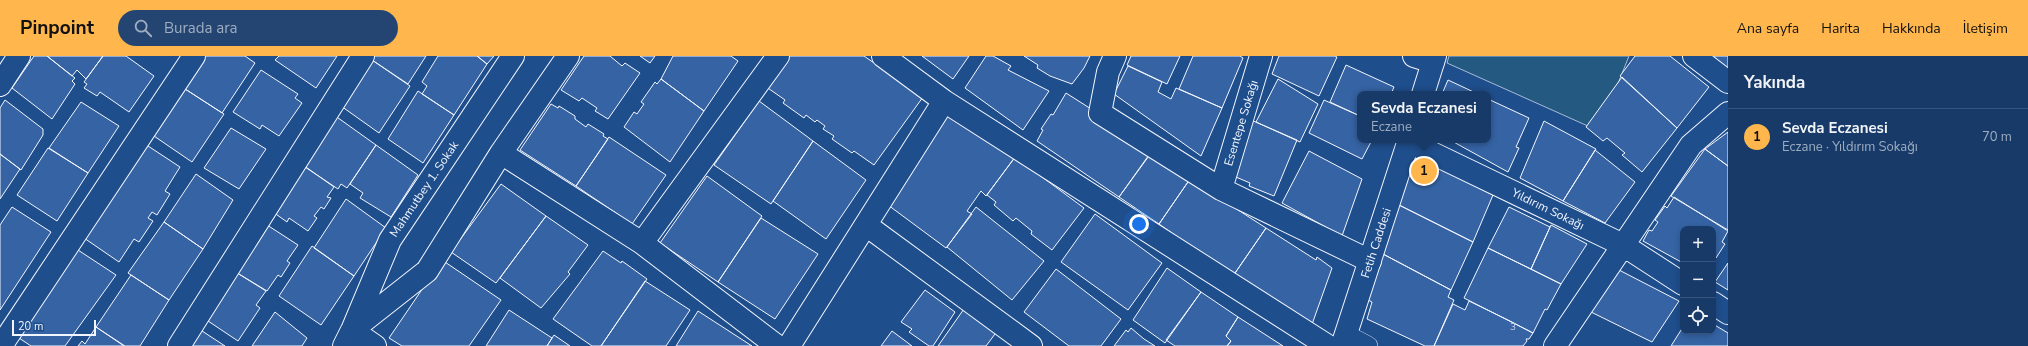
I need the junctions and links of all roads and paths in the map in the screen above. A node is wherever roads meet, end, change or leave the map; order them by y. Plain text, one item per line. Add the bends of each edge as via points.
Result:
1 (20, 56) edge
2 (194, 56) edge
3 (363, 56) edge
4 (513, 56) edge
5 (568, 56) edge
6 (778, 56) edge
7 (883, 56) edge
8 (1115, 56) edge
9 (1261, 56) edge
10 (1694, 56) edge
11 (1427, 58) edge
12 (1728, 82) edge
13 (0, 85) edge
14 (1423, 91) edge
15 (944, 101) junction
16 (1728, 114) edge
17 (1408, 143) edge
18 (1413, 143) edge
19 (501, 153) junction
20 (1221, 189) junction
21 (866, 225) junction
22 (642, 243) junction
23 (1623, 245) junction
24 (1370, 261) junction
25 (1680, 282) edge
26 (1716, 306) edge
27 (1728, 313) edge
28 (348, 338) edge
29 (1339, 342) edge
30 (1, 346) edge
31 (179, 346) edge
32 (375, 346) edge
33 (777, 346) edge
34 (790, 346) edge
35 (1031, 346) edge
36 (1368, 346) edge
37 (1555, 346) edge

1 - 13 street
2 - 30 street
3 - 31 street
4 - 28 street, Mahmutbey 1. Sokak via 390,240
5 - 19 street
6 - 22 street
7 - 15 street
8 - 20 street via 1108,72 1100,113
9 - 20 street, Esentepe Sokağı
10 - 12 street
11 - 14 street
15 - 21 street
15 - 29 street
16 - 23 street via 1691,145
17 - 24 street, Fetih Caddesi
18 - 23 street, Yıldırım Sokağı
19 - 22 street
19 - 28 street via 427,271
20 - 24 street
21 - 34 street
21 - 35 street
22 - 33 street
23 - 25 street, Yıldırım Sokağı
23 - 37 street
24 - 29 street, Fetih Caddesi
26 - 27 street
28 - 32 street
29 - 36 street

